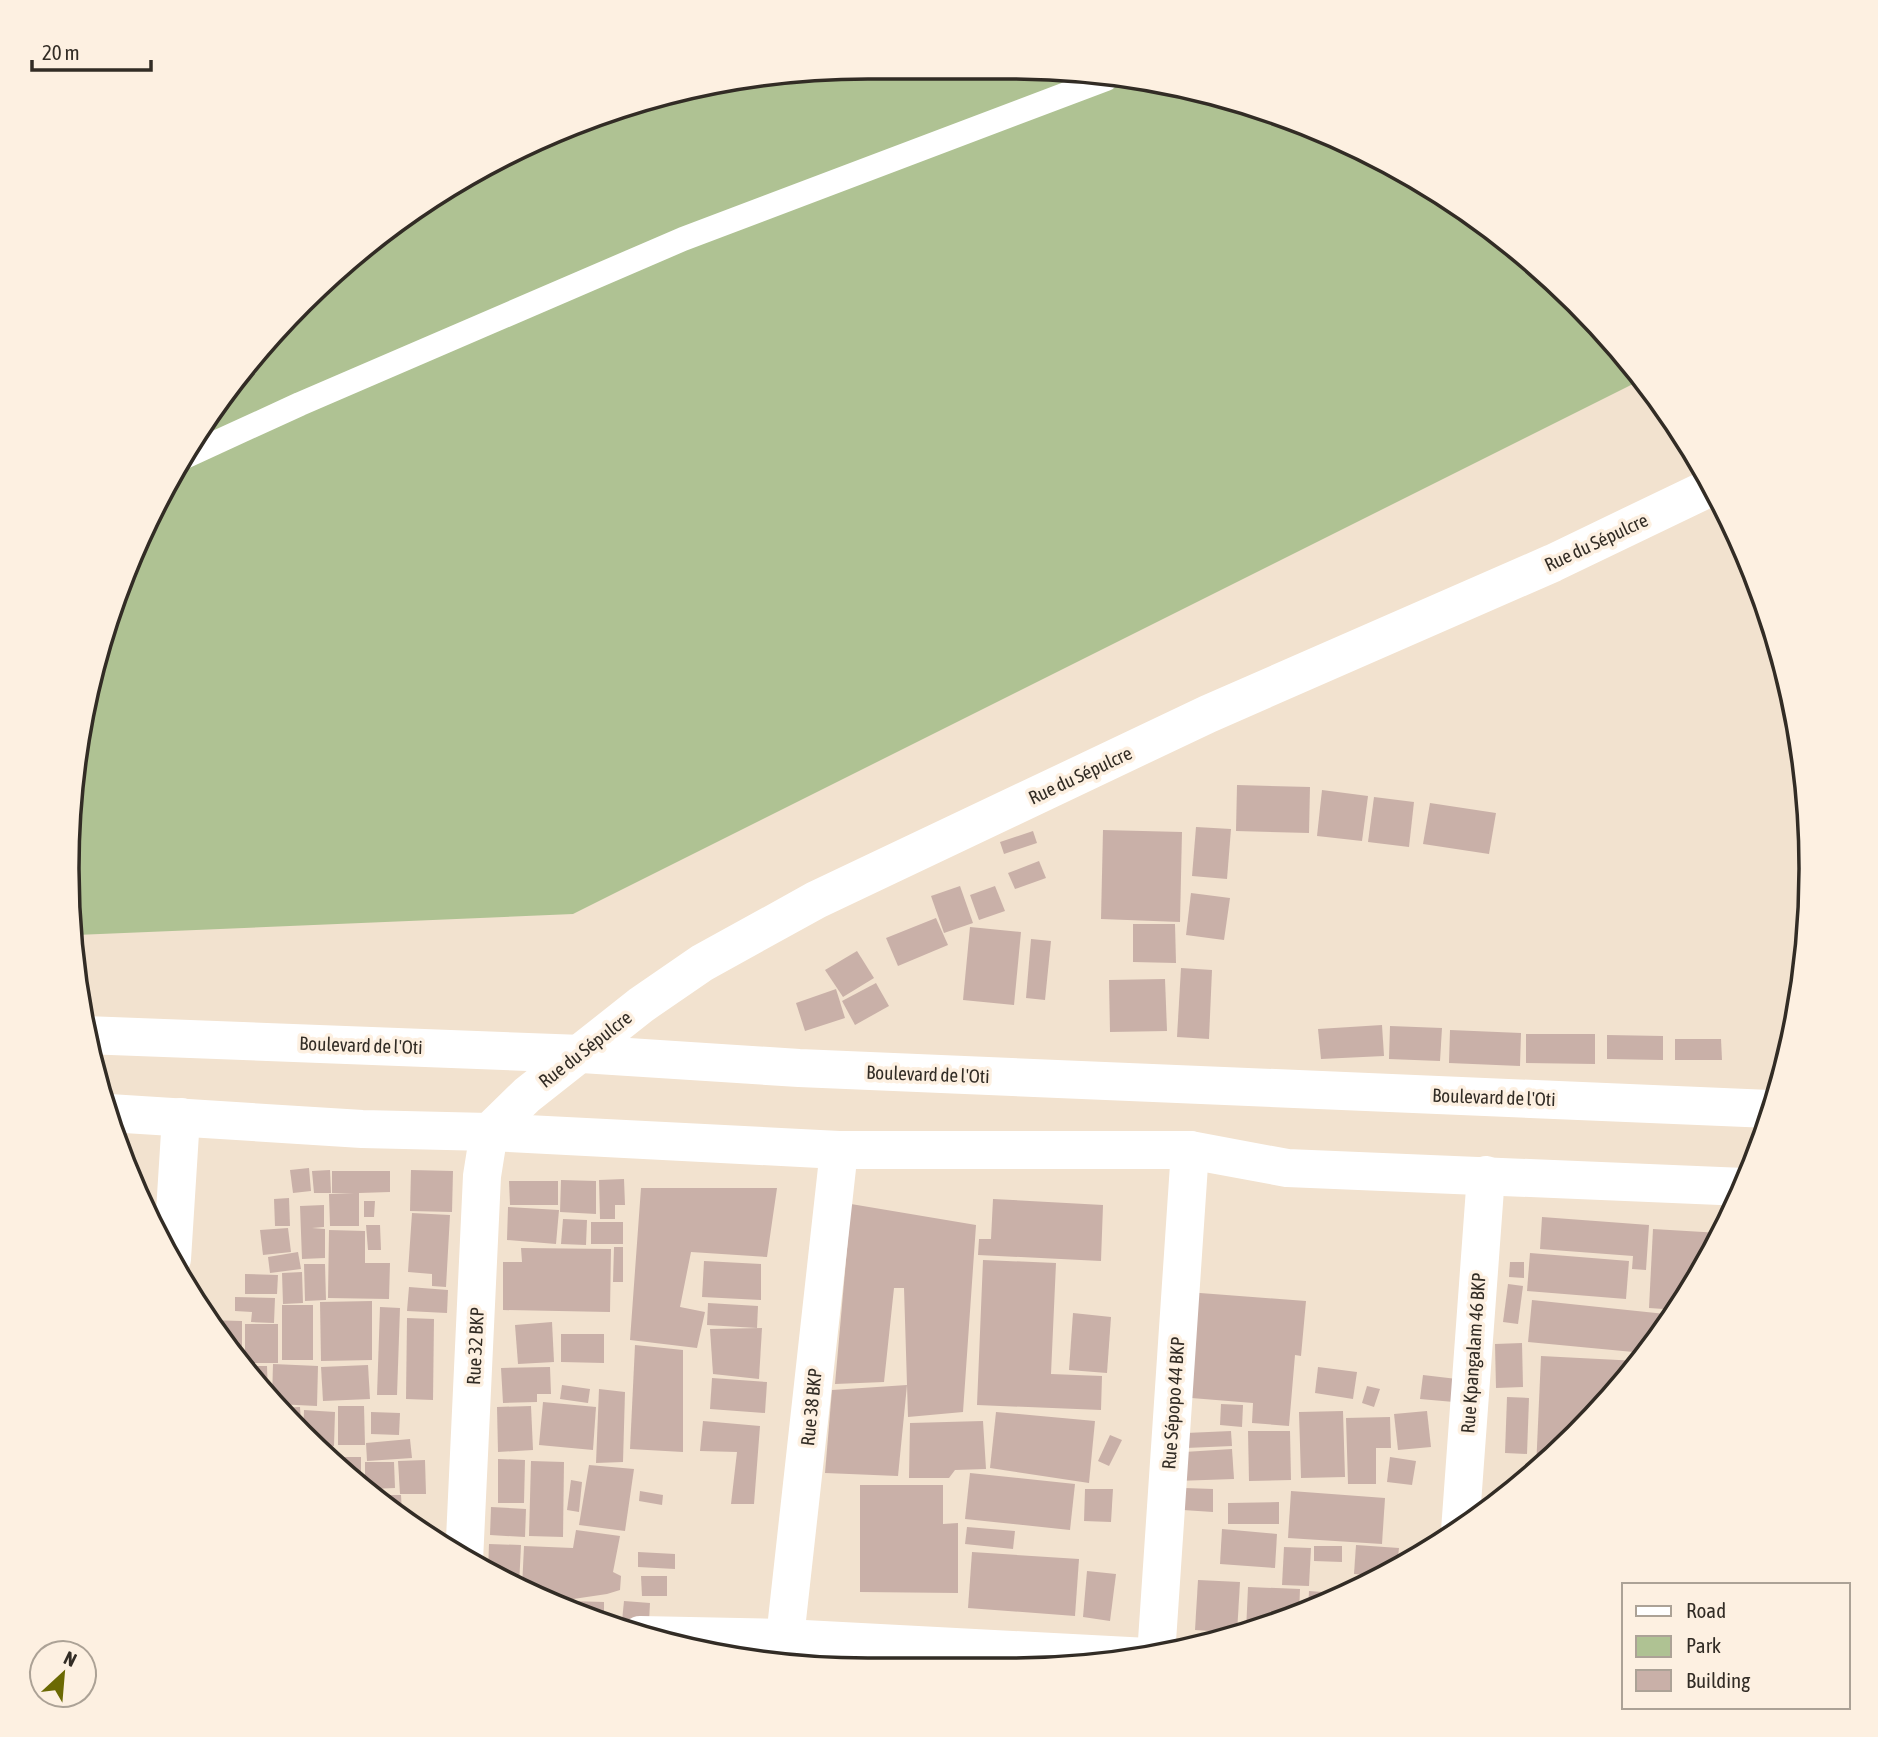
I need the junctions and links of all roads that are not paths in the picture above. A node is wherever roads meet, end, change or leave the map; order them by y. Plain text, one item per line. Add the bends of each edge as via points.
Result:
1 (1093, 84) edge
2 (200, 450) edge
3 (1702, 491) edge
4 (97, 1035) edge
5 (582, 1054) junction
6 (1761, 1109) edge
7 (118, 1114) edge
8 (181, 1117) junction
9 (489, 1132) junction
10 (839, 1150) junction
11 (1190, 1150) junction
12 (1486, 1175) junction
13 (1732, 1186) edge
14 (173, 1242) edge
15 (1462, 1515) edge
16 (465, 1546) edge
17 (720, 1644) edge
18 (1157, 1644) edge
19 (784, 1651) edge
20 (1072, 1656) edge

1 - 2 lane via 683,239
3 - 5 street, Rue du Sépulcre via 1553,563 1208,714 816,900 702,963
4 - 5 street, Boulevard de l'Oti
5 - 6 street, Boulevard de l'Oti via 799,1068
5 - 9 street, Rue du Sépulcre via 527,1095
7 - 8 street
8 - 9 street
8 - 14 street
9 - 10 street
9 - 16 street, Rue 32 BKP via 482,1176
10 - 11 street
10 - 19 street, Rue 38 BKP
11 - 12 street via 1287,1168
11 - 18 street, Rue Sépopo 44 BKP
12 - 13 street
12 - 15 street, Rue Kpangalam 46 BKP
17 - 19 street
19 - 20 street

